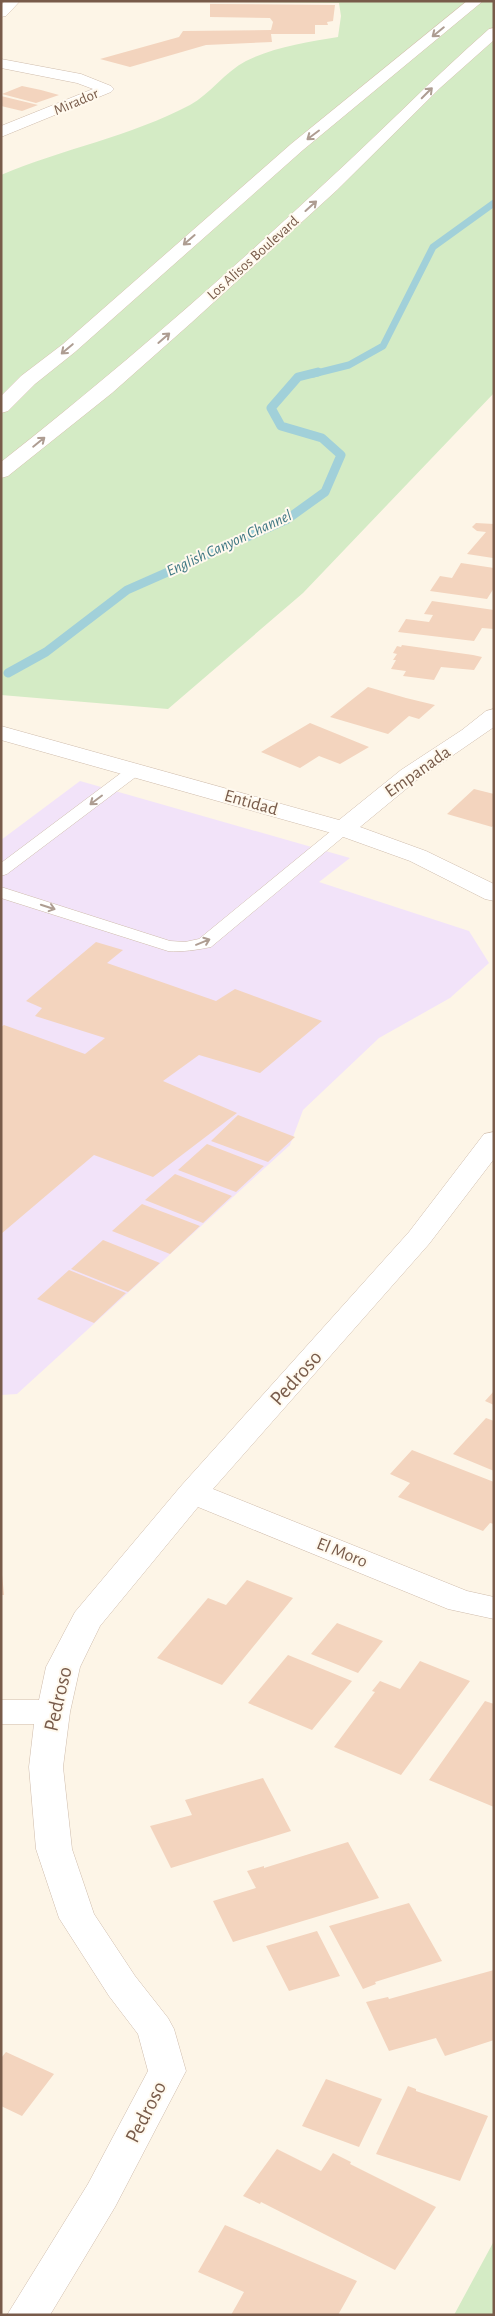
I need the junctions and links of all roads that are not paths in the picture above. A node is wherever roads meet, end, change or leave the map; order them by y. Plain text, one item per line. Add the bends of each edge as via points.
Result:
1 (13, 1) edge
2 (476, 1) edge
3 (1, 13) edge
4 (494, 32) edge
5 (1, 63) edge
6 (1, 132) edge
7 (1, 408) edge
8 (1, 472) edge
9 (494, 716) edge
10 (1, 733) edge
11 (470, 735) junction
12 (494, 745) edge
13 (135, 770) junction
14 (343, 830) junction
15 (1, 871) edge
16 (1, 892) edge
17 (494, 894) edge
18 (494, 1140) edge
19 (192, 1493) junction
20 (494, 1608) edge
21 (1, 1712) edge
22 (53, 1712) junction
23 (27, 2315) edge

1 - 3 main road
2 -> 7 main road via 297,147 28,380
8 -> 4 main road, Los Alisos Boulevard via 105,389 185,319 331,187
5 - 6 main road, Mirador via 106,89
9 - 11 main road, Empanada
10 - 13 main road, Entidad
11 - 12 main road
11 - 14 main road, Empanada via 409,775
13 - 14 main road, Entidad
13 -> 15 lane
16 -> 14 lane via 168,946 185,947 205,943
14 - 17 main road, Entidad via 418,856
18 - 19 main road, Pedroso via 419,1238
19 - 20 main road, El Moro via 460,1601
19 - 22 main road, Pedroso via 87,1620 63,1667
21 - 22 main road
22 - 23 main road, Pedroso via 46,1768 54,1848 77,1918 155,2029 167,2071 61,2266

